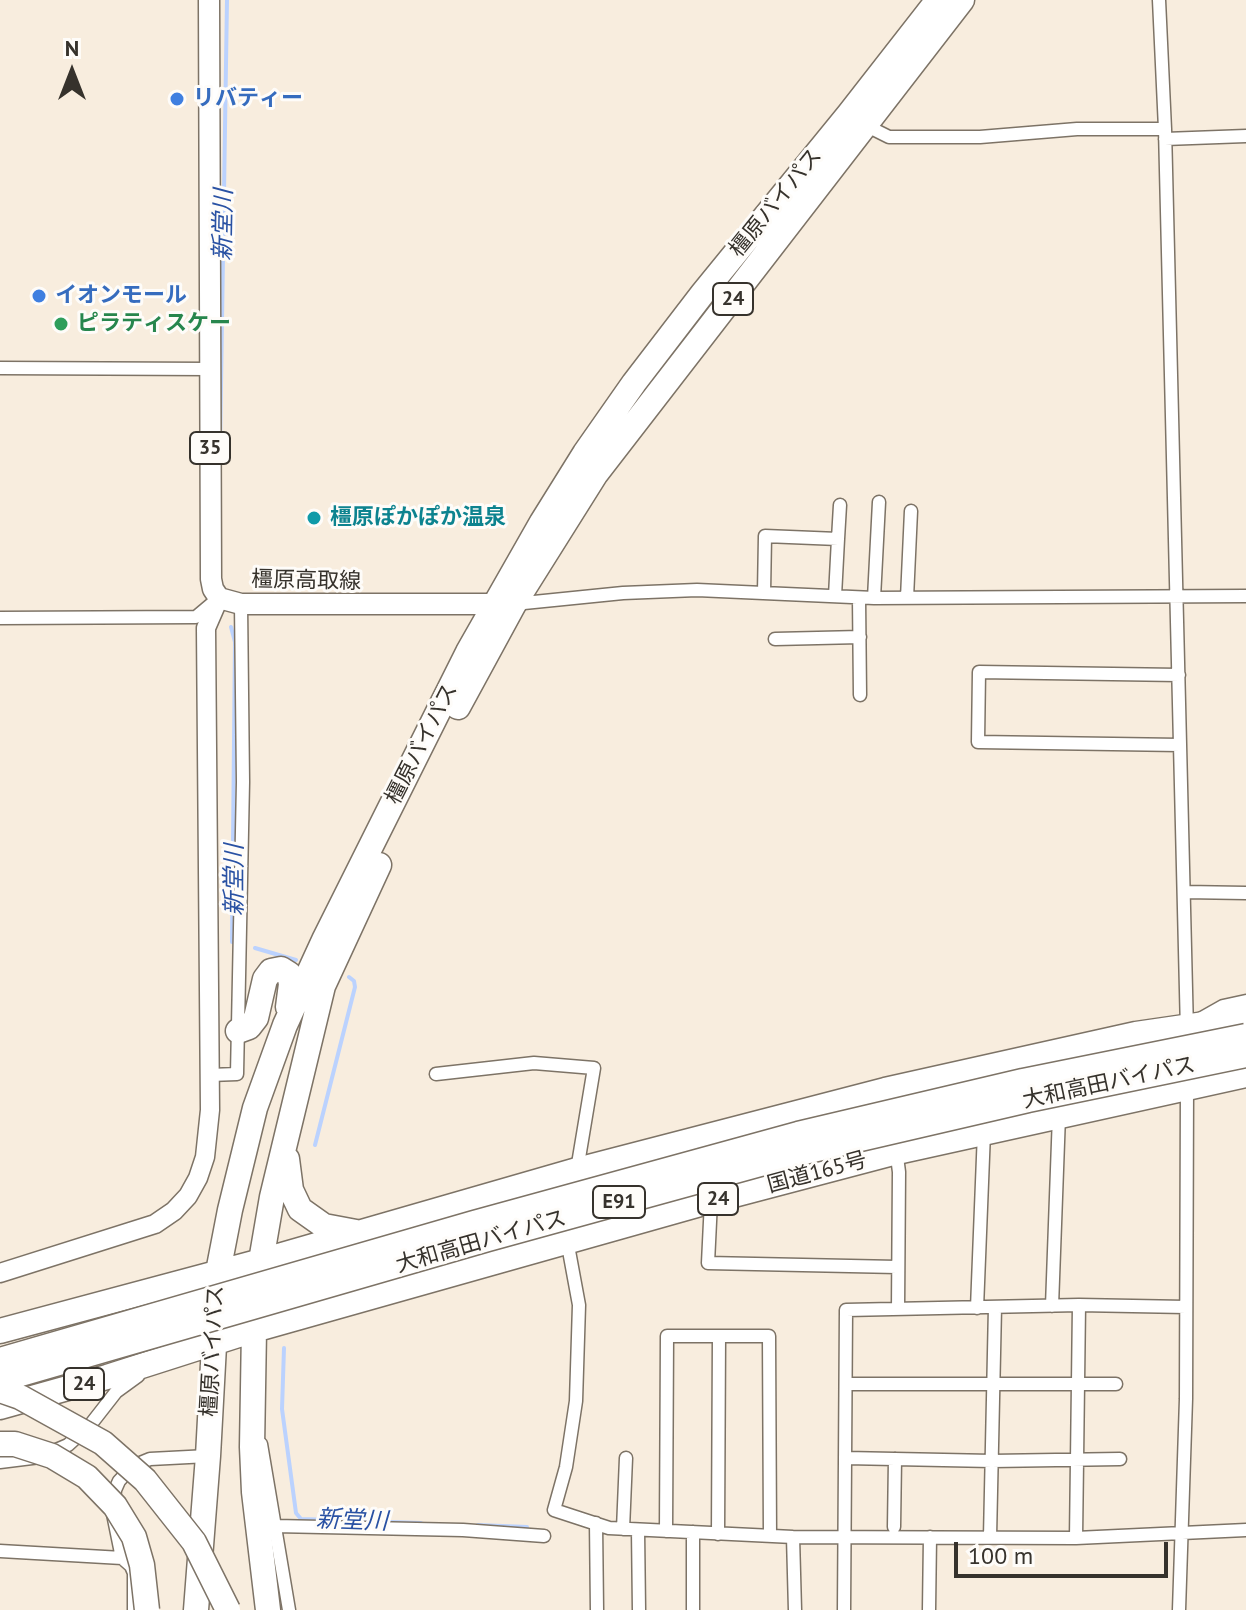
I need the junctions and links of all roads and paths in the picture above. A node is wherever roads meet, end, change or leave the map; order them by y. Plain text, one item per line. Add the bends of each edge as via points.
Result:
1 (209, 0) edge
2 (938, 0) edge
3 (962, 0) edge
4 (1159, 0) edge
5 (867, 126) junction
6 (1165, 134) junction
7 (1246, 136) edge
8 (0, 368) edge
9 (210, 369) junction
10 (879, 502) dead end
11 (840, 505) dead end
12 (911, 511) dead end
13 (838, 539) junction
14 (764, 593) junction
15 (835, 596) junction
16 (1177, 596) junction
17 (1246, 596) edge
18 (219, 598) junction
19 (859, 598) junction
20 (874, 598) junction
21 (907, 598) junction
22 (241, 604) junction
23 (504, 604) junction
24 (0, 618) edge
25 (860, 637) junction
26 (775, 639) dead end
27 (1179, 675) junction
28 (860, 695) dead end
29 (1180, 745) junction
30 (1185, 892) junction
31 (1246, 893) edge
32 (1246, 1001) edge
33 (1246, 1018) edge
34 (285, 1025) junction
35 (1187, 1026) junction
36 (238, 1031) junction
37 (1246, 1036) edge
38 (1246, 1055) edge
39 (1020, 1060) junction
40 (436, 1074) dead end
41 (210, 1075) junction
42 (1246, 1075) edge
43 (1246, 1083) edge
44 (1198, 1085) junction
45 (885, 1090) junction
46 (1059, 1115) junction
47 (1033, 1121) junction
48 (719, 1132) junction
49 (984, 1132) junction
50 (285, 1145) junction
51 (897, 1152) junction
52 (572, 1171) junction
53 (714, 1200) junction
54 (361, 1233) junction
55 (567, 1240) junction
56 (261, 1261) junction
57 (897, 1267) junction
58 (218, 1272) junction
59 (0, 1273) edge
60 (1079, 1305) junction
61 (1052, 1306) junction
62 (995, 1307) junction
63 (1186, 1307) junction
64 (977, 1308) junction
65 (898, 1309) junction
66 (0, 1314) edge
67 (254, 1330) junction
68 (213, 1332) junction
69 (0, 1333) edge
70 (719, 1336) junction
71 (168, 1359) junction
72 (0, 1360) edge
73 (0, 1380) edge
74 (846, 1384) junction
75 (993, 1384) junction
76 (1079, 1384) junction
77 (1116, 1384) dead end
78 (0, 1390) edge
79 (252, 1404) junction
80 (0, 1407) edge
81 (0, 1444) edge
82 (208, 1456) junction
83 (626, 1458) dead end
84 (846, 1458) junction
85 (895, 1459) junction
86 (1077, 1459) junction
87 (1120, 1459) dead end
88 (992, 1461) junction
89 (0, 1462) edge
90 (596, 1523) junction
91 (275, 1526) junction
92 (894, 1527) dead end
93 (623, 1529) junction
94 (638, 1530) junction
95 (1246, 1530) edge
96 (666, 1531) junction
97 (693, 1532) junction
98 (1180, 1533) junction
99 (718, 1534) junction
100 (544, 1536) dead end
101 (770, 1536) junction
102 (793, 1537) junction
103 (930, 1537) junction
104 (990, 1537) junction
105 (844, 1538) junction
106 (1076, 1538) junction
107 (0, 1551) edge
108 (122, 1558) junction
109 (268, 1602) edge
110 (134, 1610) edge
111 (147, 1610) edge
112 (196, 1610) edge
113 (228, 1610) edge
114 (289, 1610) edge
115 (597, 1610) edge
116 (639, 1610) edge
117 (693, 1610) edge
118 (795, 1610) edge
119 (844, 1610) edge
120 (929, 1610) edge
121 (1179, 1610) edge

1 - 9 main road, 橿原高取線 / 35
2 - 23 highway, 橿原バイパス / 24 via 634,383 549,510
3 - 5 highway, 橿原バイパス / 24
4 - 6 street
5 - 6 street via 889,137 1077,129
5 - 23 highway, 橿原バイパス / 24 via 595,475
6 - 7 street
6 - 16 street
8 - 9 street
9 - 18 main road, 橿原高取線 / 35 via 211,579
10 - 20 street
11 - 13 street
12 - 21 street
13 - 14 street via 765,536
13 - 15 street
14 - 15 street
14 - 23 street via 697,590
15 - 19 street
16 - 17 street
16 - 21 street
16 - 27 street
18 - 22 main road, 橿原高取線
18 - 24 street via 196,617
18 - 41 street via 206,628
19 - 20 street
19 - 25 street
20 - 21 street
22 - 23 main road, 橿原高取線
22 - 36 street
23 - 34 highway, 橿原バイパス / 24 via 401,784
23 - 50 highway, 橿原バイパス / 24 via 323,986
25 - 26 street
25 - 28 street
27 - 29 street
27 - 29 street via 979,672 978,742
29 - 30 street
30 - 31 street
30 - 35 street
32 - 35 street via 1223,1006
33 - 35 highway
34 - 36 highway via 290,978 286,971 276,970 265,979 256,1018
34 - 58 highway, 橿原バイパス / 24 via 255,1108
35 - 39 highway
35 - 44 street
36 - 41 street via 237,1074
37 - 72 highway, 大和高田バイパス / E91, bridge via 783,1138
38 - 73 highway, 大和高田バイパス / E91, bridge via 804,1152
39 - 45 highway
39 - 47 street
40 - 52 street via 534,1063 594,1068
41 - 59 street via 205,1157 188,1196 174,1211 129,1234
42 - 44 highway, 国道165号 / 24
43 - 44 street
44 - 46 highway, 国道165号 / 24
44 - 63 street
45 - 48 highway
45 - 51 street
46 - 47 highway, 国道165号 / 24
46 - 61 street
47 - 49 highway, 国道165号 / 24
48 - 52 highway
48 - 53 street
49 - 51 highway, 国道165号 / 24
49 - 64 street
50 - 54 highway via 291,1190 300,1209 324,1226
50 - 56 highway, 橿原バイパス / 24
51 - 53 highway, 国道165号 / 24
51 - 57 street
52 - 54 highway
52 - 55 street
53 - 55 highway, 国道165号 / 24
53 - 57 street via 708,1263
54 - 56 highway
55 - 67 highway, 国道165号 / 24
55 - 90 street via 579,1305 576,1401 554,1510
56 - 58 highway
56 - 67 highway, 橿原バイパス / 24
57 - 65 street
58 - 66 highway via 151,1280
58 - 68 highway, 橿原バイパス / 24
58 - 69 highway
60 - 61 street
60 - 63 street
60 - 76 street
61 - 62 street
62 - 64 street
62 - 75 street
63 - 98 street
64 - 65 street
65 - 74 street via 846,1310
67 - 68 highway, 24
67 - 79 highway, 橿原バイパス / 24
68 - 69 highway via 99,1325 38,1334
68 - 71 highway, 24
68 - 82 highway, 橿原バイパス / 24
70 - 96 street via 667,1336
70 - 99 street
70 - 101 street via 769,1336
71 - 80 highway, 24
71 - 89 street via 123,1385 68,1445 40,1457
74 - 75 street
74 - 84 street
75 - 76 street
75 - 88 street
76 - 77 street
76 - 86 street
78 - 113 highway, bridge via 103,1443 145,1480 194,1542
79 - 91 street
79 - 109 highway, 橿原バイパス / 24 via 254,1492
81 - 111 highway, bridge via 52,1456 87,1477 115,1506 134,1537
82 - 108 street via 150,1459 125,1473 113,1501
82 - 112 highway, 橿原バイパス / 24
83 - 93 street
84 - 85 street
84 - 105 street
85 - 88 street
85 - 92 street
86 - 87 street
86 - 88 street
86 - 106 street
88 - 104 street
90 - 93 street
90 - 115 street
91 - 100 street
91 - 114 street
93 - 94 street
94 - 96 street
94 - 116 street
95 - 98 street
96 - 97 street
97 - 99 street
97 - 117 street
98 - 106 street
98 - 121 street
99 - 101 street
101 - 102 street
102 - 105 street
102 - 118 street
103 - 104 street
103 - 105 street
103 - 120 street
104 - 106 street
105 - 119 street
107 - 108 street
108 - 110 street via 134,1573

